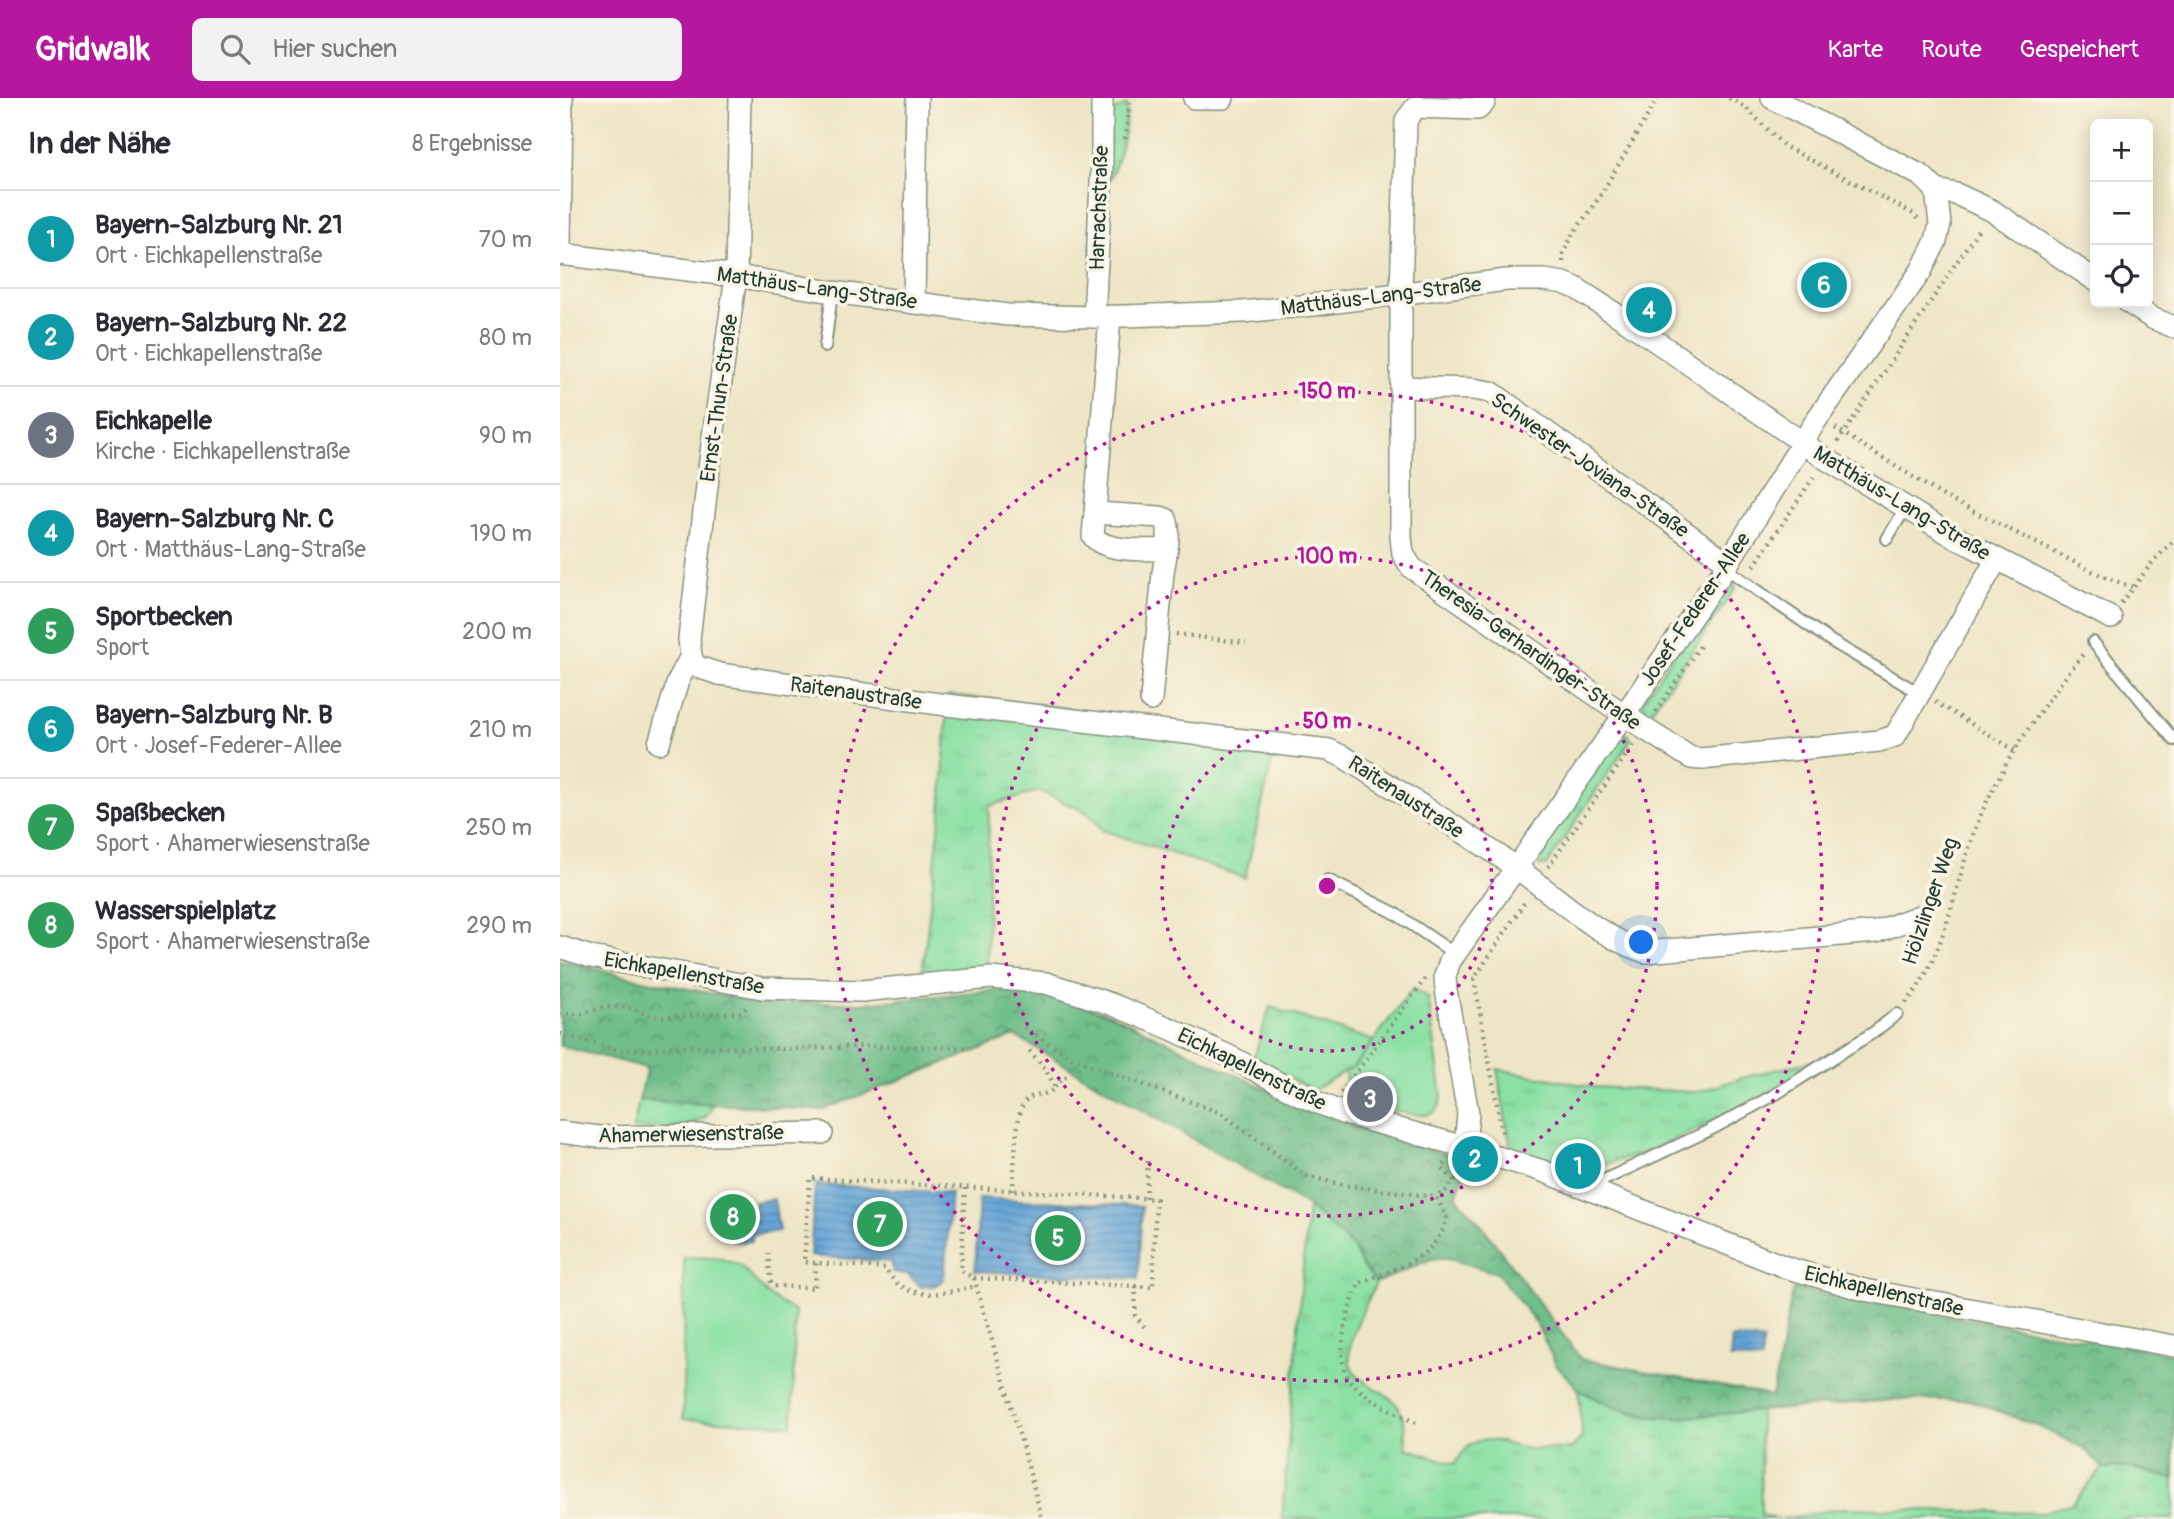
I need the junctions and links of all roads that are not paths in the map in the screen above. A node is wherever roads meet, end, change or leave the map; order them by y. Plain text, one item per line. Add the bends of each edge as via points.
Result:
1 (562, 98) edge
2 (740, 98) edge
3 (917, 98) edge
4 (1102, 98) edge
5 (1194, 98) edge
6 (1200, 98) edge
7 (1223, 98) edge
8 (1485, 98) edge
9 (1772, 98) edge
10 (1936, 190) junction
11 (560, 248) edge
12 (560, 254) edge
13 (736, 276) junction
14 (2090, 277) edge
15 (832, 292) junction
16 (1401, 293) junction
17 (914, 303) junction
18 (2137, 308) edge
19 (1102, 317) junction
20 (2174, 327) edge
21 (825, 347) dead end
22 (1401, 387) junction
23 (1802, 443) junction
24 (1906, 508) junction
25 (1096, 513) junction
26 (1887, 539) dead end
27 (1166, 550) junction
28 (1997, 559) junction
29 (1726, 566) junction
30 (2111, 618) road end
31 (2093, 642) road end
32 (693, 661) junction
33 (1919, 693) junction
34 (1151, 700) dead end
35 (1625, 714) junction
36 (2174, 740) edge
37 (659, 743) dead end
38 (1516, 867) junction
39 (1328, 880) dead end
40 (1919, 916) dead end
41 (560, 947) edge
42 (1455, 954) junction
43 (1897, 1014) road end
44 (560, 1132) edge
45 (822, 1133) dead end
46 (1473, 1149) junction
47 (1587, 1188) junction
48 (2174, 1346) edge

1 - 11 street
2 - 13 street, Ernst-Thun-Straße
3 - 17 street
4 - 19 street, Harrachstraße
5 - 6 street
6 - 7 street
8 - 16 street, Theresia-Gerhardinger-Straße via 1478,108 1416,107 1406,120
9 - 10 street via 1922,176
10 - 14 street via 1991,210
10 - 23 street, Josef-Federer-Allee via 1940,224 1921,271
12 - 13 street, Matthäus-Lang-Straße
13 - 15 street, Matthäus-Lang-Straße
13 - 32 street, Ernst-Thun-Straße via 689,639
15 - 17 street, Matthäus-Lang-Straße
15 - 21 lane
16 - 19 street, Matthäus-Lang-Straße via 1242,312
16 - 22 street, Theresia-Gerhardinger-Straße
16 - 23 street, Matthäus-Lang-Straße via 1506,280 1564,283
17 - 19 street, Matthäus-Lang-Straße via 1008,315
18 - 20 street
19 - 25 street, Harrachstraße
22 - 29 street, Schwester-Joviana-Straße via 1491,392
22 - 35 street, Theresia-Gerhardinger-Straße via 1401,537 1403,554 1412,568
23 - 24 street, Matthäus-Lang-Straße
23 - 29 street, Josef-Federer-Allee
24 - 26 lane
24 - 28 street, Matthäus-Lang-Straße
25 - 27 street, Harrachstraße via 1093,536 1098,543
25 - 27 street via 1166,519
27 - 34 street
28 - 30 street, Matthäus-Lang-Straße
28 - 33 street, Theresia-Gerhardinger-Straße
29 - 33 lane via 1831,641
29 - 35 street, Josef-Federer-Allee
31 - 36 lane
32 - 37 street, Ernst-Thun-Straße via 678,681
32 - 38 street, Raitenaustraße via 719,674 1329,750
33 - 35 street, Theresia-Gerhardinger-Straße via 1895,736 1879,741 1701,759 1691,758
35 - 38 street, Josef-Federer-Allee
38 - 40 street, Raitenaustraße via 1597,927 1645,952 1876,932
38 - 42 street, Josef-Federer-Allee
39 - 42 lane via 1393,912
41 - 46 street, Eichkapellenstraße via 591,957 762,988 862,991 991,978 1046,983 1169,1028 1330,1108
42 - 46 street, Josef-Federer-Allee via 1446,976
43 - 47 lane via 1776,1094
44 - 45 street, Ahamerwiesenstraße via 600,1142
46 - 47 street, Eichkapellenstraße
47 - 48 street, Eichkapellenstraße via 1832,1282

